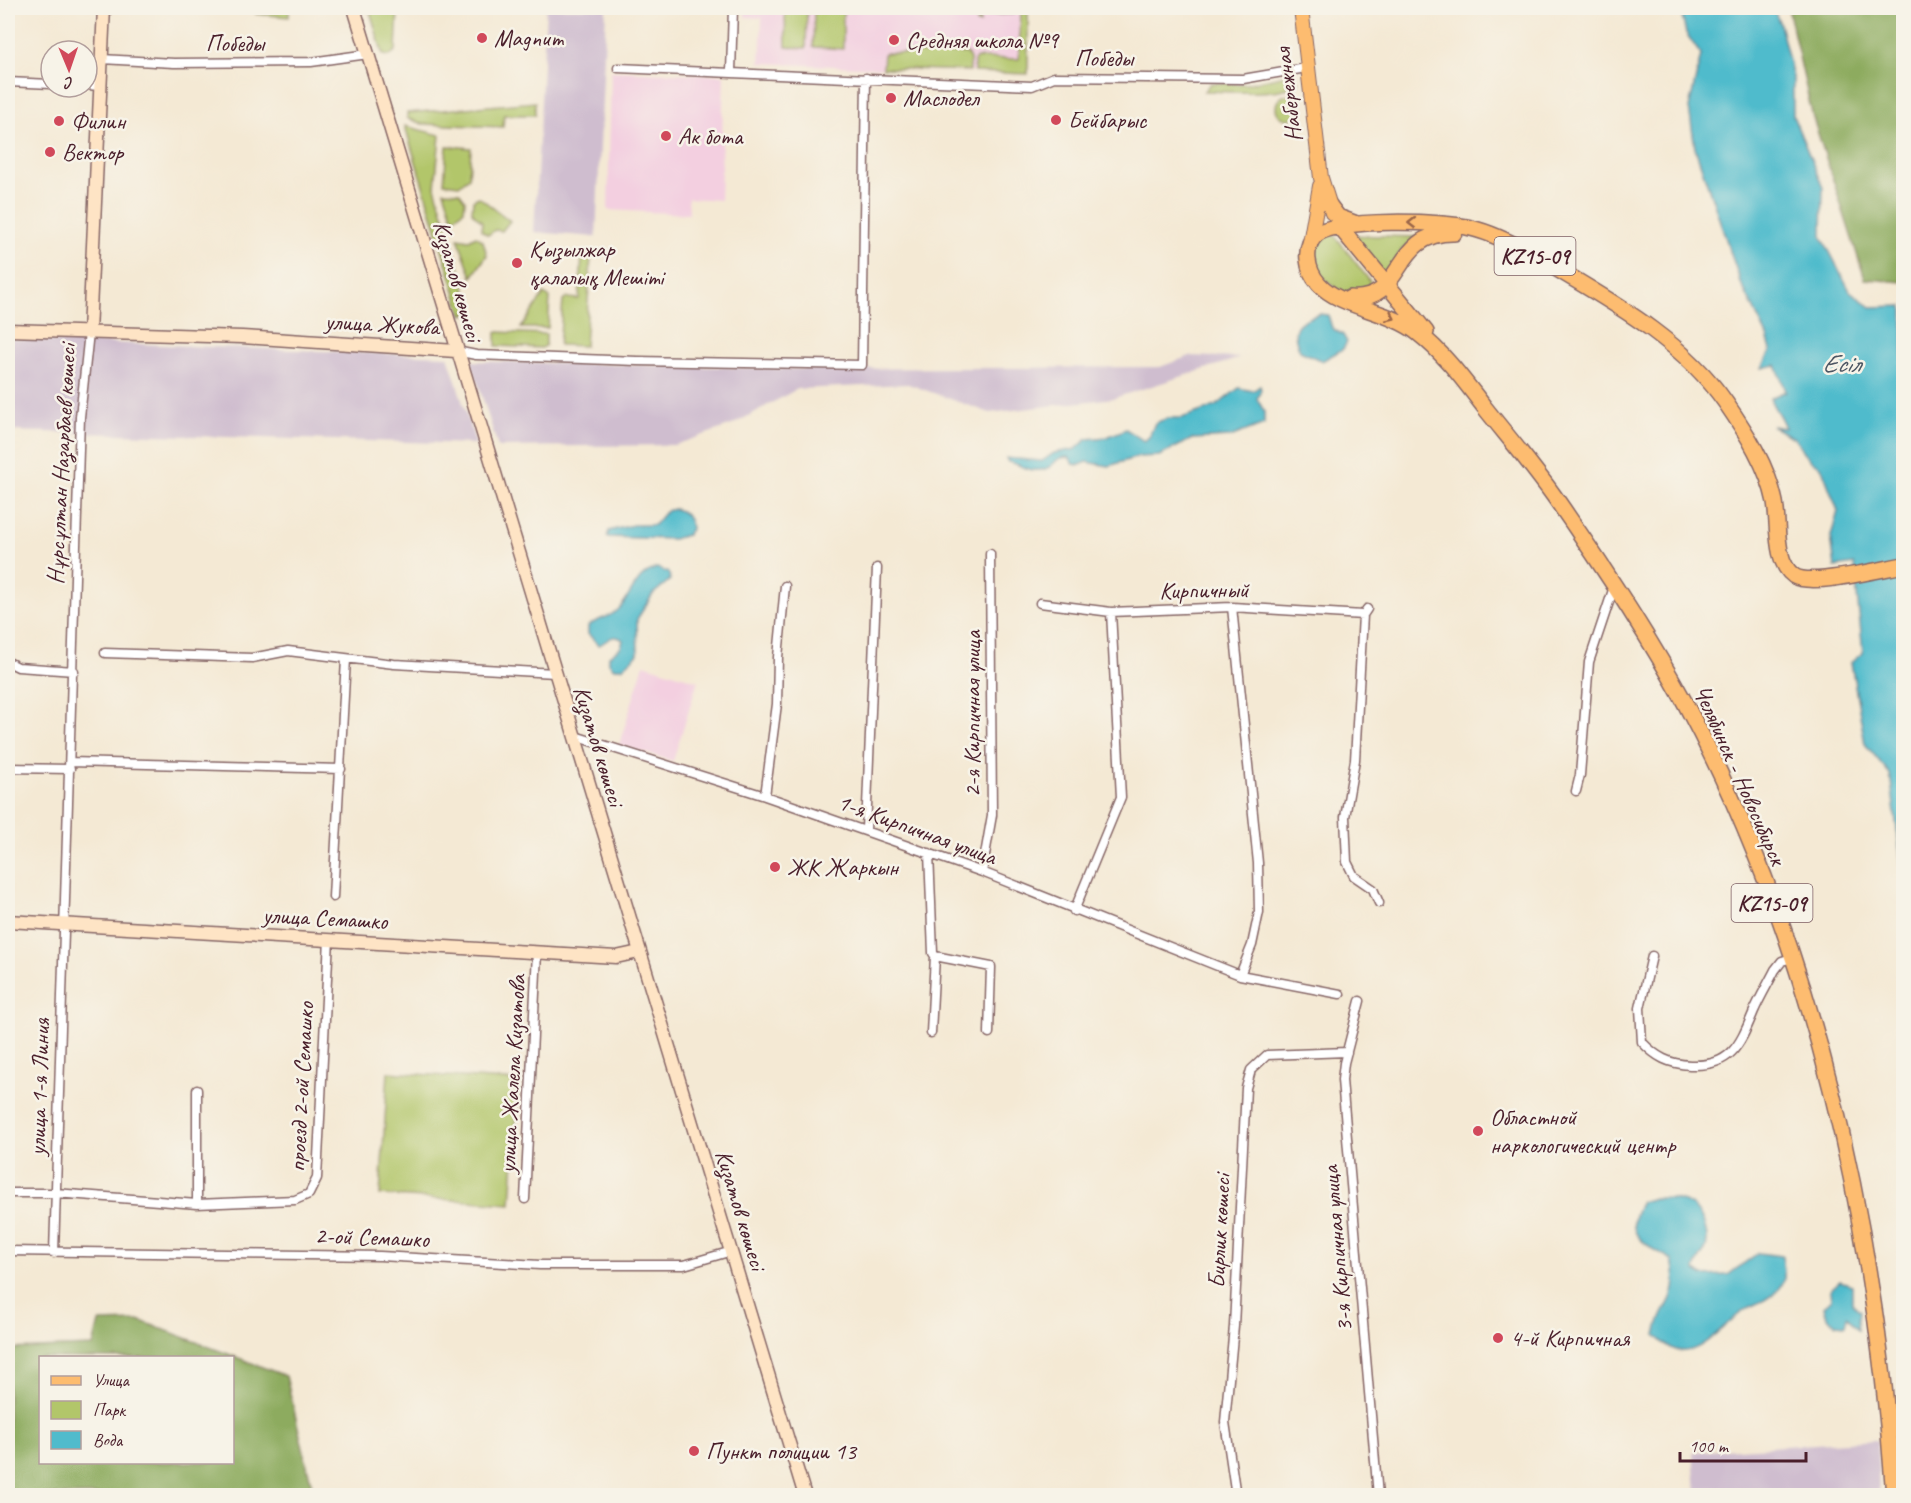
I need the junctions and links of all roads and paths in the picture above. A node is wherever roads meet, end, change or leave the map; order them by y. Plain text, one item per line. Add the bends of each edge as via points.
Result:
1 (104, 8) edge
2 (354, 8) edge
3 (733, 8) edge
4 (1301, 8) edge
5 (368, 54) junction
6 (101, 59) junction
7 (99, 66) edge
8 (618, 68) dead end
9 (1306, 68) junction
10 (731, 72) junction
11 (866, 78) junction
12 (8, 82) edge
13 (39, 83) edge
14 (93, 99) edge
15 (1321, 178) junction
16 (1329, 205) junction
17 (1366, 224) junction
18 (1339, 226) junction
19 (1309, 245) junction
20 (1370, 264) junction
21 (1388, 285) junction
22 (1333, 295) junction
23 (1367, 298) junction
24 (8, 330) edge
25 (89, 332) junction
26 (456, 351) junction
27 (1699, 372) junction
28 (1465, 382) junction
29 (990, 554) dead end
30 (1904, 565) edge
31 (877, 568) dead end
32 (785, 586) dead end
33 (1614, 587) junction
34 (1040, 603) dead end
35 (1232, 606) junction
36 (1111, 612) junction
37 (105, 653) dead end
38 (346, 659) junction
39 (8, 662) edge
40 (74, 671) junction
41 (555, 672) junction
42 (575, 736) junction
43 (70, 765) junction
44 (8, 768) edge
45 (341, 769) junction
46 (1576, 791) dead end
47 (765, 796) junction
48 (866, 831) junction
49 (929, 853) junction
50 (982, 872) junction
51 (333, 897) dead end
52 (1379, 903) dead end
53 (1074, 911) junction
54 (8, 921) edge
55 (65, 923) junction
56 (329, 939) junction
57 (537, 952) junction
58 (639, 952) junction
59 (935, 956) junction
60 (1652, 956) dead end
61 (1792, 958) junction
62 (1240, 975) junction
63 (1340, 994) dead end
64 (1360, 1001) dead end
65 (932, 1033) dead end
66 (989, 1033) dead end
67 (1347, 1052) junction
68 (197, 1090) dead end
69 (8, 1193) edge
70 (55, 1193) junction
71 (525, 1199) dead end
72 (197, 1204) junction
73 (8, 1251) edge
74 (732, 1251) junction
75 (54, 1253) junction
76 (805, 1496) edge
77 (1236, 1496) edge
78 (1378, 1496) edge
79 (1894, 1496) edge

1 - 6 main road, Нұрсұлтан Назарбаев көшесі
2 - 5 main road, Кизатов көшесі
3 - 10 street
4 - 9 main road, Набережная
5 - 6 street, Победы via 311,62
5 - 26 main road, Кизатов көшесі
6 - 7 main road, Нұрсұлтан Назарбаев көшесі
8 - 10 street, Победы
9 - 11 street, Победы via 1243,79 1054,78 1032,86
9 - 15 main road, Набережная
10 - 11 street, Победы
11 - 26 street, улица Жукова via 862,365 628,361
12 - 13 street
14 - 25 main road, Нұрсұлтан Назарбаев көшесі
15 - 16 main road, Набережная
15 - 19 main road, Набережная
16 - 17 highway via 1343,220
16 - 18 main road, Набережная
17 - 18 highway, KZ15-09
27 -> 17 highway, KZ15-09 via 1647,327 1535,256 1499,238 1453,225
18 - 19 highway, KZ15-09 via 1318,233
18 - 20 highway, KZ15-09
19 - 22 highway, Челябинск - Новосибирск / KZ15-09 via 1313,276
20 - 21 highway, KZ15-09
20 - 23 highway via 1377,283
21 - 23 highway
21 - 27 highway, KZ15-09 via 1410,250 1423,238 1441,233 1465,234 1497,245 1612,309 1660,340
21 - 28 highway, KZ15-09
22 - 23 highway
22 -> 28 highway, Челябинск - Новосибирск / KZ15-09 via 1387,314 1416,331
24 - 25 main road, улица Жукова
25 - 26 main road, улица Жукова
25 - 40 street, Нұрсұлтан Назарбаев көшесі via 80,417
26 - 41 main road, Кизатов көшесі
27 - 30 highway, KZ15-09 via 1725,402 1759,458 1773,496 1785,565 1797,578 1818,579
28 - 33 highway, Челябинск - Новосибирск / KZ15-09 via 1551,492
29 - 50 street, 2-я Кирпичная улица via 992,814
31 - 48 street
32 - 47 street via 777,704
33 - 46 street via 1589,662
33 - 61 highway, Челябинск - Новосибирск / KZ15-09 via 1688,708 1754,854
34 - 36 street, Кирпичный
35 - 36 street, Кирпичный
35 - 52 street, Кирпичный via 1365,612 1355,760 1345,817 1347,862 1354,876 1373,890
35 - 62 street via 1258,863 1259,912
36 - 53 street via 1121,797
37 - 38 street via 252,658 288,651
38 - 41 street
38 - 45 street
39 - 40 street via 18,667
40 - 43 street, Нұрсұлтан Назарбаев көшесі
41 - 42 main road, Кизатов көшесі
42 - 47 street, 1-я Кирпичная улица
42 - 58 main road, Кизатов көшесі
43 - 44 street
43 - 45 street
43 - 55 street, Нұрсұлтан Назарбаев көшесі
45 - 51 street
47 - 48 street, 1-я Кирпичная улица
48 - 49 street, 1-я Кирпичная улица
49 - 50 street, 1-я Кирпичная улица
49 - 59 street
50 - 53 street, 1-я Кирпичная улица
53 - 62 street, 1-я Кирпичная улица
54 - 55 main road, улица Семашко
55 - 56 main road, улица Семашко
55 - 70 street, улица 1-я Линия
56 - 57 main road, улица Семашко
56 - 72 street, проезд 2-ой Семашко via 314,1187 295,1200
57 - 58 main road, улица Семашко via 616,957
57 - 71 street, улица Жалела Кизатова
58 - 74 main road, Кизатов көшесі
59 - 65 street
59 - 66 street via 991,967
60 - 61 street via 1640,1008 1642,1042 1659,1058 1689,1065 1718,1062 1731,1054 1746,1033 1774,970 1782,961
61 - 79 highway, Челябинск - Новосибирск / KZ15-09 via 1847,1152 1866,1246 1881,1345
62 - 63 street, 1-я Кирпичная улица
64 - 67 street, 3-я Кирпичная улица
67 - 77 street, Бирлик көшесі via 1267,1055 1251,1070 1246,1088 1225,1422
67 - 78 street, 3-я Кирпичная улица via 1342,1080
68 - 72 street
69 - 70 street, проезд 2-ой Семашко
70 - 72 street, проезд 2-ой Семашко
70 - 75 street, улица 1-я Линия
73 - 75 street, 2-ой Семашко
74 - 75 street, 2-ой Семашко via 684,1266 540,1265 380,1256
74 - 76 main road, Кизатов көшесі

